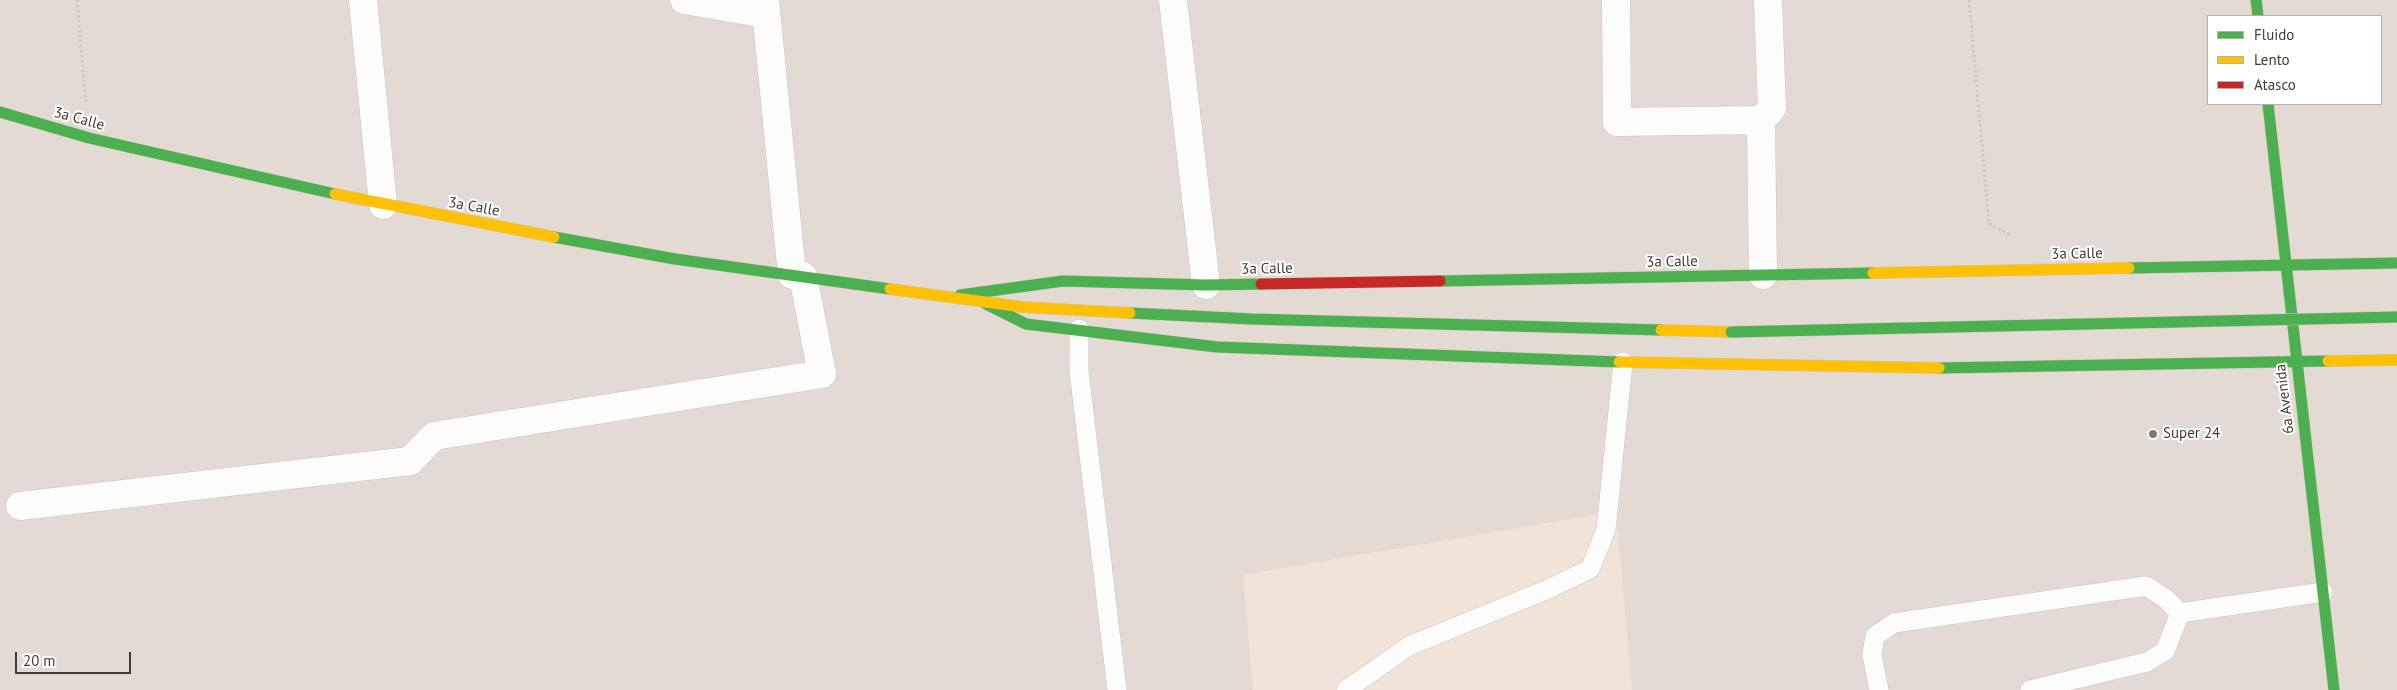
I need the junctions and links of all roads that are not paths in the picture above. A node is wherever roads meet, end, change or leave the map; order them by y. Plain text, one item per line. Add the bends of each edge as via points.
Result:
1 (363, 0) edge
2 (684, 0) edge
3 (1173, 0) edge
4 (1616, 0) edge
5 (1768, 0) edge
6 (2256, 0) edge
7 (765, 7) edge
8 (2258, 15) edge
9 (2268, 105) edge
10 (0, 112) edge
11 (1762, 120) junction
12 (383, 205) junction
13 (2397, 263) edge
14 (2287, 264) junction
15 (1763, 275) junction
16 (798, 276) junction
17 (1206, 285) junction
18 (948, 297) junction
19 (980, 301) junction
20 (2397, 317) edge
21 (1078, 329) junction
22 (2397, 360) edge
23 (1623, 362) junction
24 (2296, 363) junction
25 (20, 506) dead end
26 (2323, 592) junction
27 (2180, 613) junction
28 (1117, 690) edge
29 (1346, 690) edge
30 (1879, 690) edge
31 (2030, 690) edge
32 (2334, 690) edge

1 - 12 street
2 - 7 street
3 - 17 street
4 - 11 street via 1617,122
5 - 11 street via 1772,108
6 - 8 main road
7 - 16 street
9 - 14 main road, 6a Avenida
10 - 12 main road, 3a Calle via 89,138
11 - 15 street
12 - 16 main road, 3a Calle via 675,259
13 - 14 main road, 3a Calle
14 - 15 main road, 3a Calle
14 - 24 main road, 6a Avenida
15 - 17 main road, 3a Calle
16 - 18 main road, 3a Calle
16 - 25 street via 822,374 434,436 410,461
17 - 18 main road, 3a Calle via 1063,280
18 - 19 main road, 3a Calle
19 - 20 main road, 3a Calle, bridge via 1022,307 1252,319 1731,332
19 - 21 main road, 3a Calle via 1026,324
21 - 23 main road, 3a Calle via 1218,347
21 - 28 lane via 1079,371
22 - 24 main road, 3a Calle
23 - 24 main road, 3a Calle via 1912,369
23 - 29 lane via 1606,530 1590,568 1546,590 1409,646
24 - 26 main road, 6a Avenida
26 - 27 lane
26 - 32 main road, 6a Avenida
27 - 30 lane via 2146,586 1894,623 1875,636 1872,655
27 - 31 lane via 2165,652 2147,662

